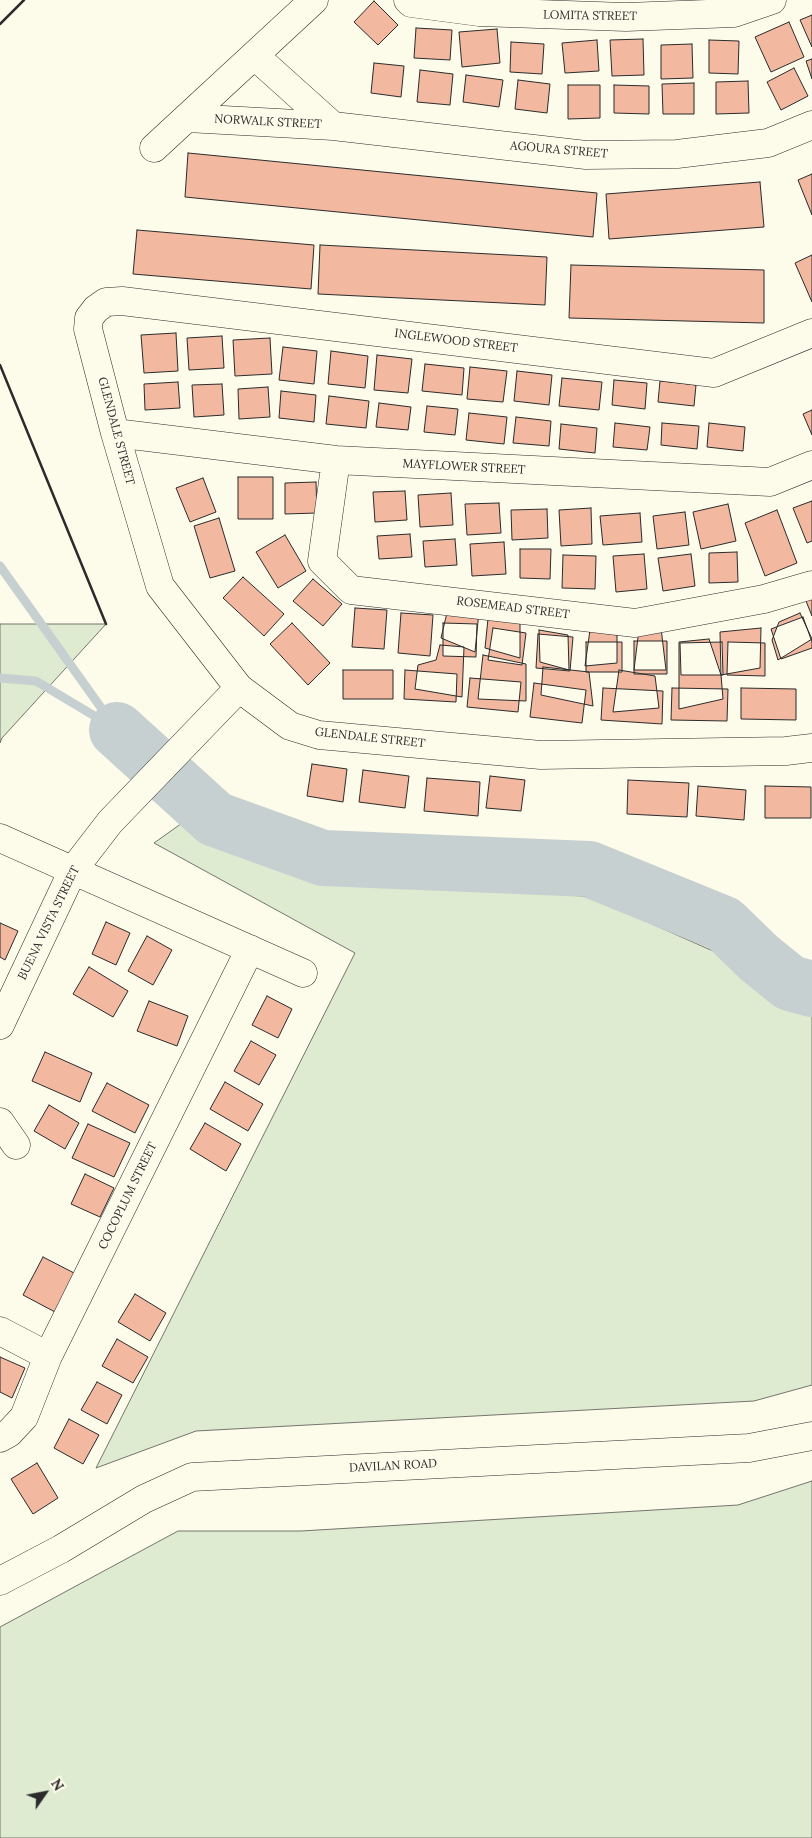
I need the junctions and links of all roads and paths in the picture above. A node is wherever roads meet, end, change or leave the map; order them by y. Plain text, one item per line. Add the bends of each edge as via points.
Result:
1 (314, 0) edge
2 (408, 0) edge
3 (604, 0) edge
4 (772, 0) edge
5 (626, 17) junction
6 (255, 56) junction
7 (187, 118) junction
8 (333, 126) junction
9 (812, 126) edge
10 (154, 148) dead end
11 (96, 309) joint
12 (812, 333) edge
13 (115, 433) junction
14 (336, 460) junction
15 (812, 465) edge
16 (812, 585) edge
17 (239, 688) junction
18 (812, 748) edge
19 (0, 838) edge
20 (73, 870) junction
21 (250, 949) junction
22 (303, 972) dead end
23 (0, 1025) edge
24 (0, 1122) edge
25 (16, 1145) dead end
26 (0, 1331) edge
27 (48, 1356) junction
28 (812, 1436) edge
29 (0, 1438) edge
30 (0, 1581) edge

1 - 6 street
2 - 5 street, LOMITA STREET via 479,12
3 - 5 street
4 - 5 street, LOMITA STREET via 734,13
6 - 7 street
6 - 8 street, NORWALK STREET
7 - 8 street, NORWALK STREET
7 - 10 street
8 - 9 street, AGOURA STREET via 586,155 677,154 768,143
11 - 12 street, INGLEWOOD STREET via 106,302 122,301 714,372
11 - 13 street, GLENDALE STREET via 89,318 88,329
13 - 14 street, MAYFLOWER STREET
13 - 17 street, GLENDALE STREET via 160,586
14 - 15 street, MAYFLOWER STREET via 770,482
14 - 16 street, ROSEMEAD STREET via 322,561 351,590 636,623 764,599
17 - 18 street, GLENDALE STREET via 290,726 319,735 541,756 786,752
17 - 20 street, BUENA VISTA STREET via 110,822
19 - 20 street
20 - 21 street
20 - 23 street, BUENA VISTA STREET
21 - 22 street
21 - 27 street, COCOPLUM STREET
24 - 25 street
26 - 27 street
27 - 29 street, COCOPLUM STREET via 24,1417
28 - 30 street, DAVILAN ROAD via 749,1448 192,1477 144,1498 61,1549

